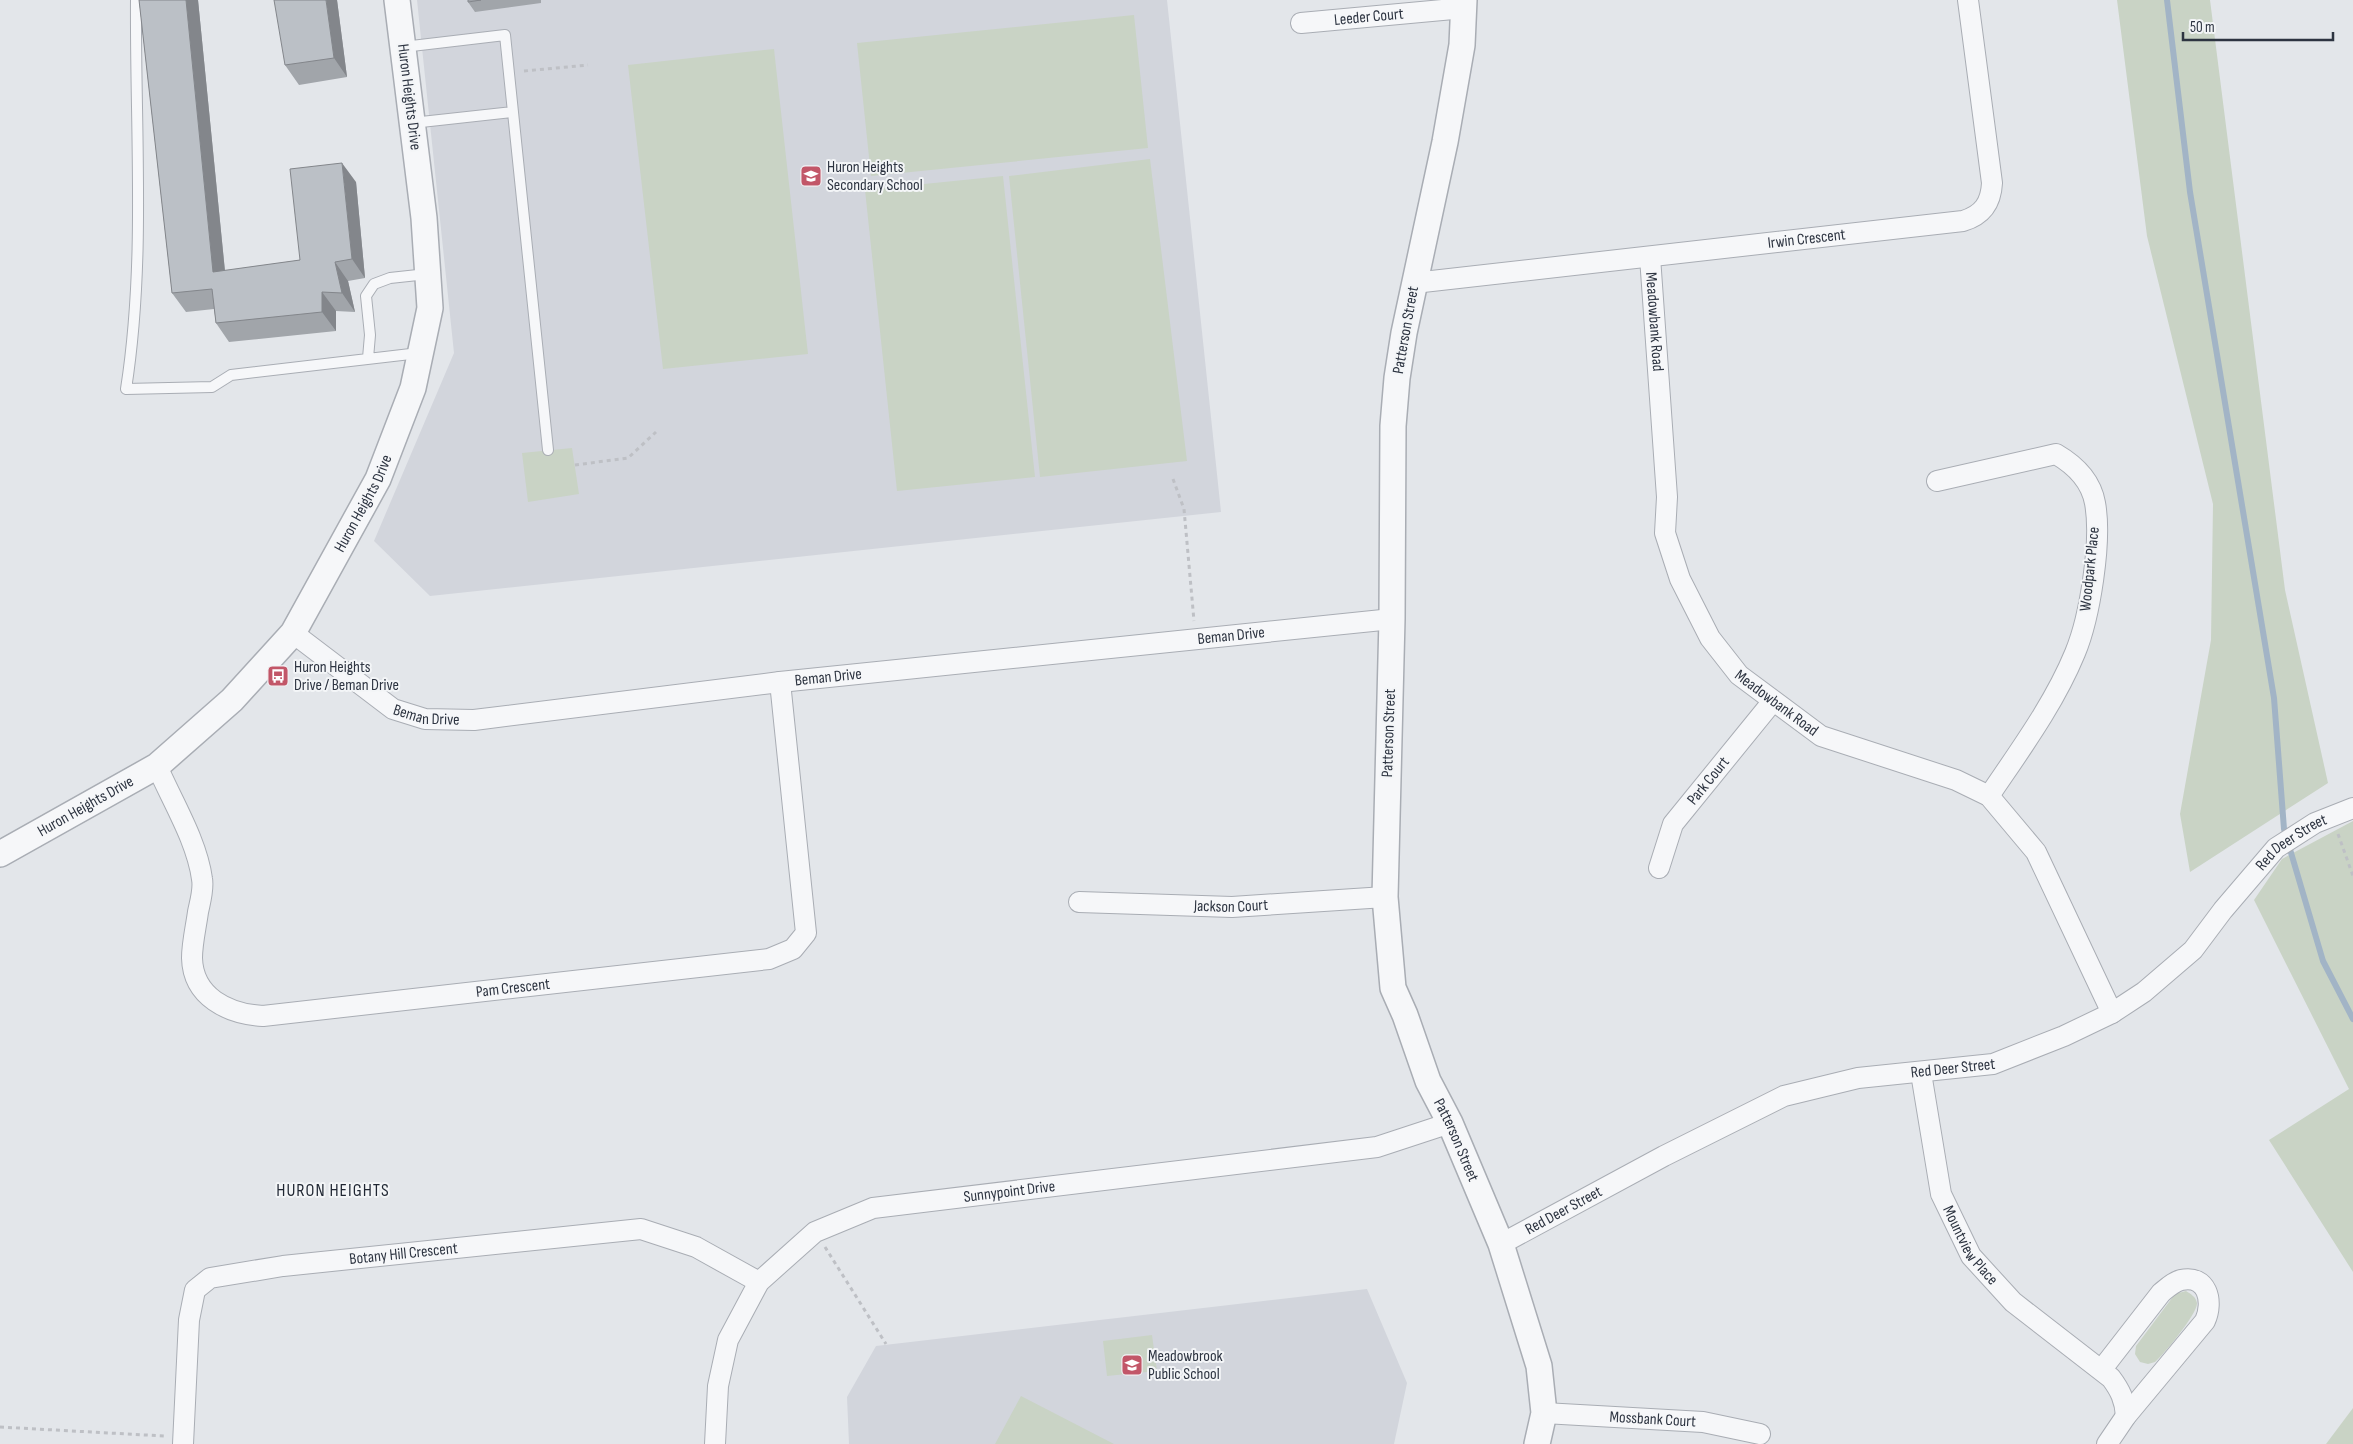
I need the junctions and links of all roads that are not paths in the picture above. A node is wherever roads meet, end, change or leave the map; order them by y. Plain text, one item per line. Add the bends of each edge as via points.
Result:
1 (136, 0) edge
2 (397, 0) edge
3 (1968, 0) edge
4 (1464, 4) edge
5 (1302, 23) dead end
6 (403, 48) junction
7 (512, 112) junction
8 (412, 123) junction
9 (1650, 257) junction
10 (427, 274) junction
11 (1414, 283) junction
12 (420, 353) junction
13 (368, 358) junction
14 (548, 450) dead end
15 (1937, 481) dead end
16 (1392, 619) junction
17 (293, 632) junction
18 (780, 682) junction
19 (1773, 701) junction
20 (157, 766) junction
21 (1989, 796) junction
22 (2353, 808) edge
23 (0, 854) edge
24 (1659, 868) dead end
25 (1384, 897) junction
26 (1079, 902) dead end
27 (2112, 1013) junction
28 (1921, 1073) junction
29 (1450, 1123) junction
30 (1501, 1244) junction
31 (759, 1282) junction
32 (2102, 1369) junction
33 (1544, 1413) junction
34 (2126, 1416) junction
35 (1760, 1434) dead end
36 (183, 1441) edge
37 (716, 1444) edge
38 (1537, 1444) edge
39 (2107, 1444) edge

1 - 13 lane via 138,145 134,339 126,389 212,387 231,374
2 - 6 street, Huron Heights Drive
3 - 9 street, Irwin Crescent via 1992,183 1988,204 1981,212 1963,221
4 - 5 street, Leeder Court
4 - 11 street, Patterson Street via 1461,55
6 - 7 lane via 505,35
6 - 8 street, Huron Heights Drive
7 - 8 lane
7 - 14 lane
8 - 10 street, Huron Heights Drive via 424,218
9 - 11 street, Irwin Crescent
9 - 19 street, Meadowbank Road via 1667,497 1665,533 1680,579 1710,638 1739,675
10 - 12 street, Huron Heights Drive via 430,308
10 - 13 lane via 390,278 374,284 366,296 370,335
11 - 16 street, Patterson Street via 1404,333 1393,426
12 - 13 lane
12 - 17 street, Huron Heights Drive via 413,388 378,479
15 - 21 street, Woodpark Place via 2056,454 2073,464 2087,482 2095,502 2096,539 2090,597 2076,652 2044,716
16 - 18 street, Beman Drive
16 - 25 street, Patterson Street
17 - 18 street, Beman Drive via 393,709 425,719 474,720
17 - 20 street, Huron Heights Drive via 232,700
18 - 20 street, Pam Crescent via 806,933 793,949 770,959 263,1016 245,1015 225,1008 206,995 197,980 192,958 203,880 196,854
19 - 21 street, Meadowbank Road via 1821,736 1956,780
19 - 24 street, Park Court via 1673,824
20 - 23 street, Huron Heights Drive
21 - 27 street, Meadowbank Road via 2036,852
22 - 27 street, Red Deer Street via 2315,823 2276,848 2193,950 2144,992
25 - 26 street, Jackson Court via 1232,907
25 - 29 street, Patterson Street via 1393,988 1428,1081
27 - 28 street, Red Deer Street via 1993,1064
28 - 30 street, Red Deer Street via 1858,1078 1784,1096
28 - 32 street, Mountview Place via 1941,1194 1971,1256 2013,1302
29 - 30 street, Patterson Street
29 - 31 street, Sunnypoint Drive via 1377,1147 873,1208 815,1232
30 - 33 street, Patterson Street via 1539,1366
31 - 36 street, Botany Hill Crescent via 696,1247 641,1229 293,1265 210,1278 195,1290 189,1320
31 - 37 street, Sunnypoint Drive via 728,1340 718,1386
32 - 34 street, Mountview Place via 2119,1388
32 - 34 street via 2171,1284 2182,1279 2202,1284 2210,1302 2205,1321
33 - 35 street, Mossbank Court via 1703,1422
33 - 38 street, Patterson Street
34 - 39 street

